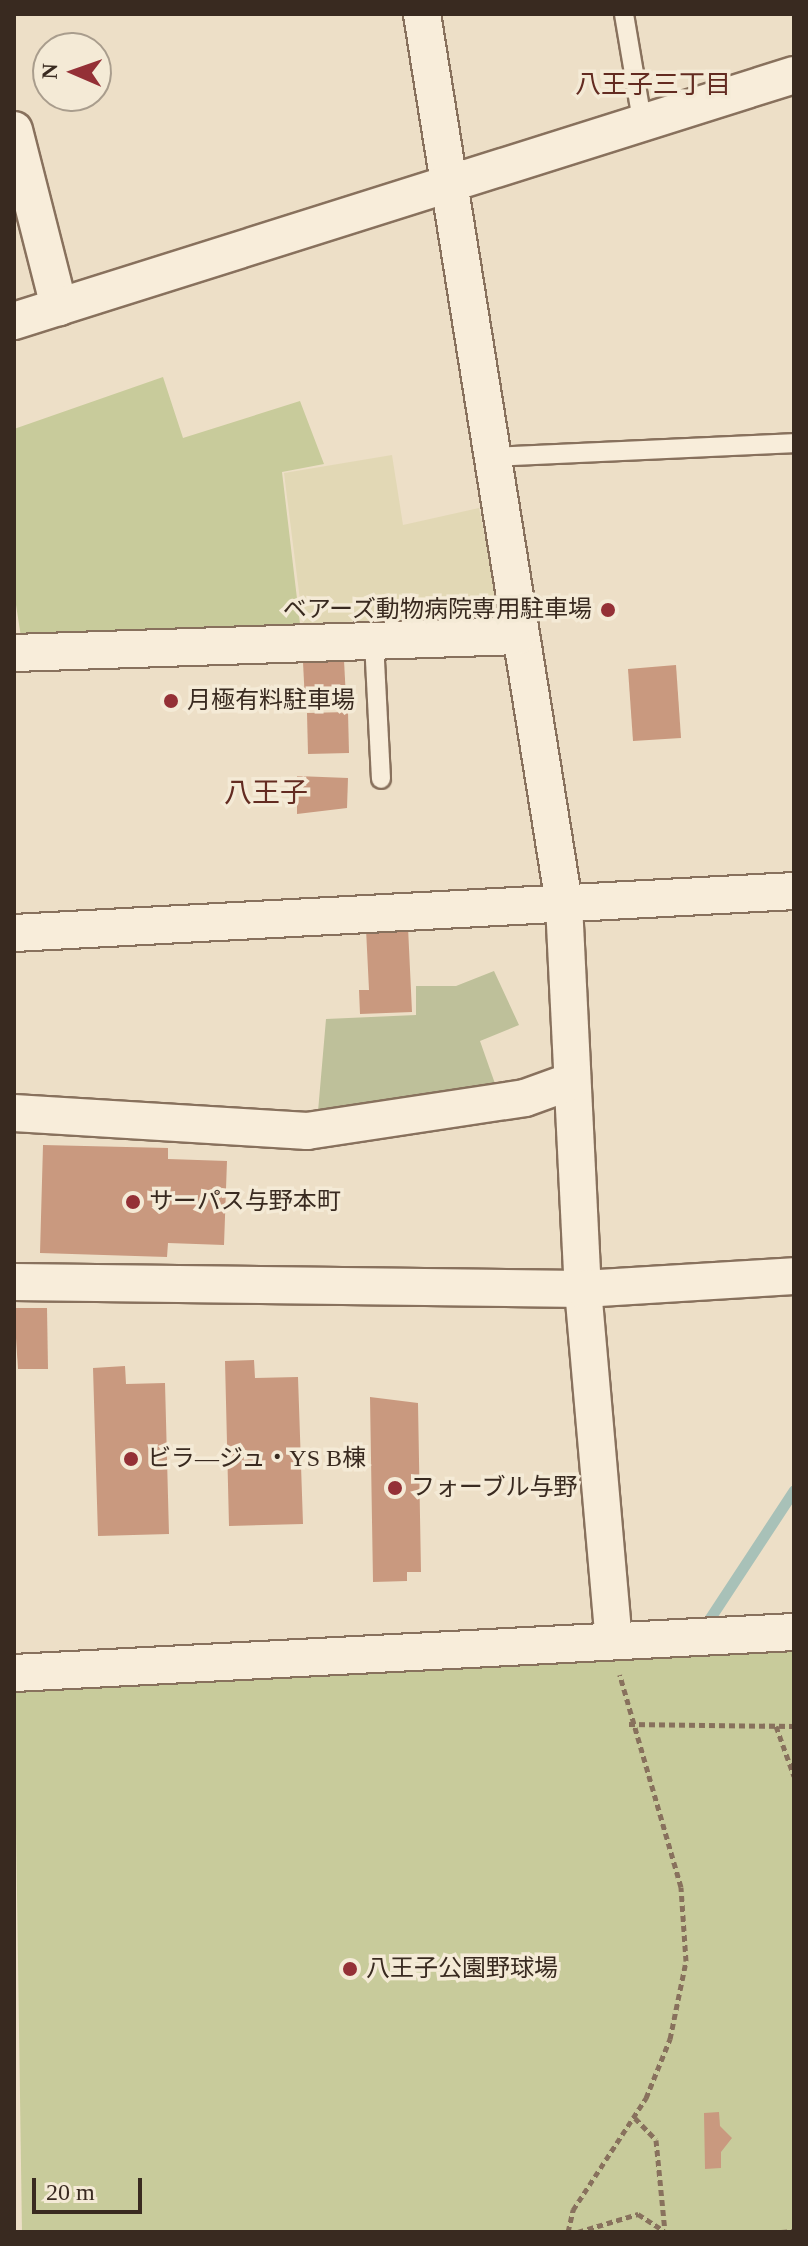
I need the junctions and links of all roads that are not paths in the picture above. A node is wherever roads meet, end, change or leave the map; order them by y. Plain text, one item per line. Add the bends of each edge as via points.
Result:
1 (422, 14) edge
2 (624, 14) edge
3 (794, 75) edge
4 (642, 120) junction
5 (14, 130) edge
6 (448, 183) junction
7 (59, 307) junction
8 (14, 321) edge
9 (794, 443) edge
10 (489, 457) junction
11 (518, 636) junction
12 (374, 641) junction
13 (14, 653) edge
14 (381, 779) dead end
15 (794, 891) edge
16 (564, 904) junction
17 (14, 933) edge
18 (572, 1081) junction
19 (14, 1113) edge
20 (794, 1276) edge
21 (14, 1282) edge
22 (583, 1289) junction
23 (794, 1632) edge
24 (614, 1640) junction
25 (14, 1673) edge

1 - 6 street
2 - 4 lane
3 - 4 street
4 - 6 street
5 - 7 street
6 - 7 street
6 - 10 street
7 - 8 street
9 - 10 lane
10 - 11 street
11 - 12 street
11 - 16 street
12 - 13 street
12 - 14 lane
15 - 16 street
16 - 17 street
16 - 18 street
18 - 19 street via 525,1098 307,1131
18 - 22 street
20 - 22 street
21 - 22 street
22 - 24 street
23 - 24 street
24 - 25 street

